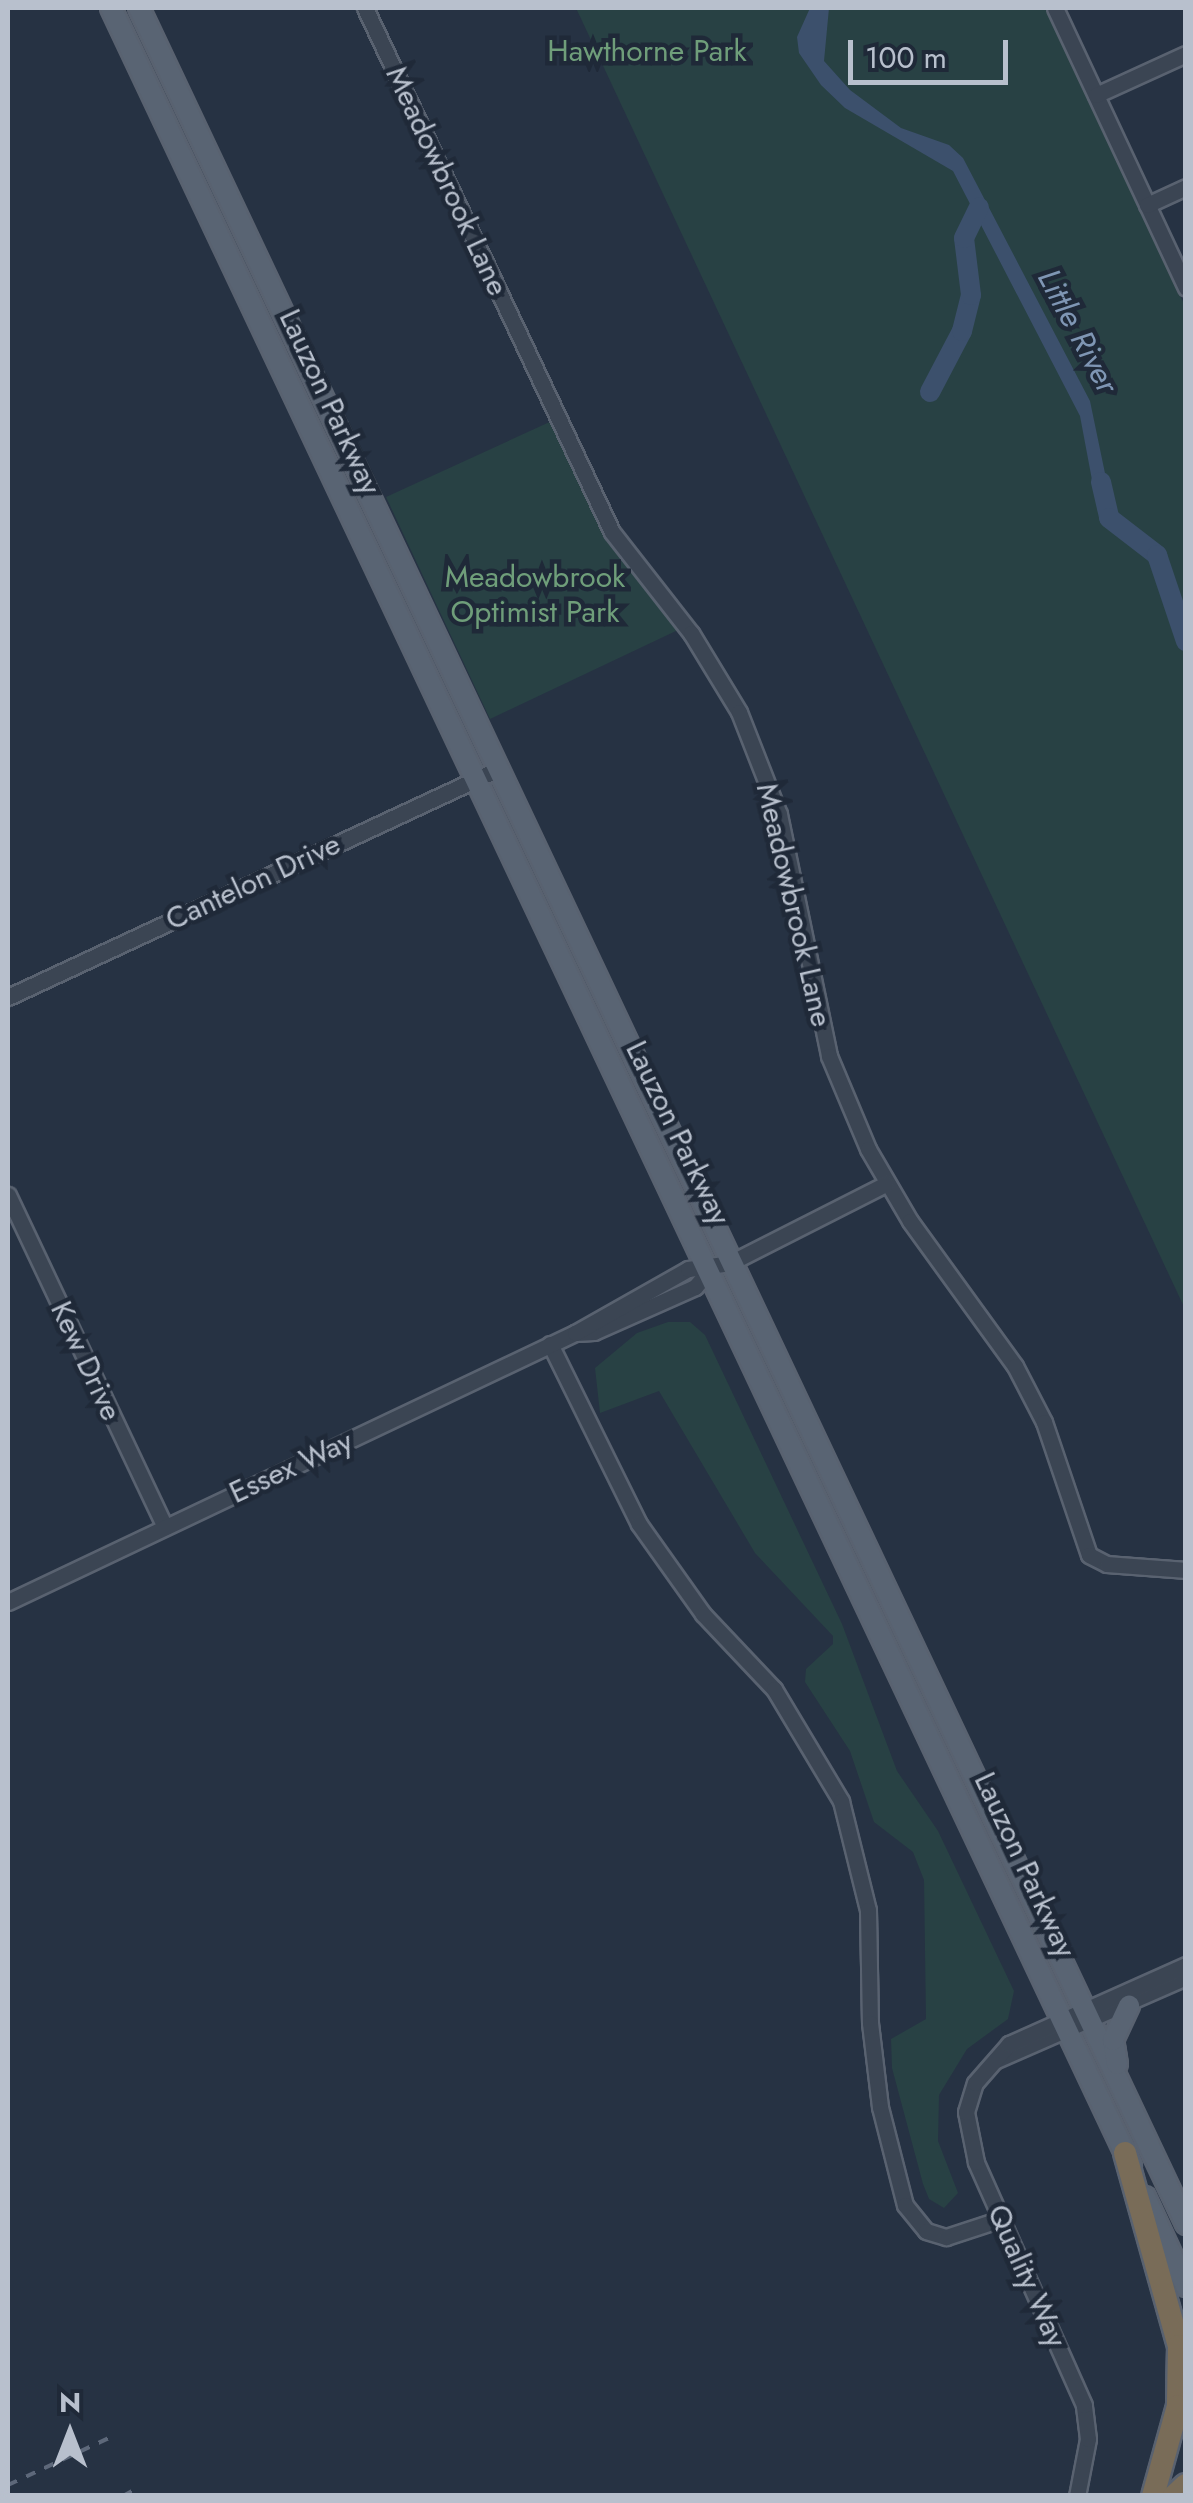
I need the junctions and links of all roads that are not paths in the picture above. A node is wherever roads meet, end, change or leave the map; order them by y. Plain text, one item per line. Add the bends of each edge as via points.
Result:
1 (111, 8) edge
2 (139, 8) edge
3 (366, 8) edge
4 (1055, 8) edge
5 (1186, 54) edge
6 (1096, 95) junction
7 (1186, 187) edge
8 (1147, 204) junction
9 (1186, 288) edge
10 (498, 769) junction
11 (474, 779) junction
12 (8, 996) edge
13 (886, 1184) junction
14 (8, 1195) edge
15 (720, 1267) junction
16 (550, 1344) junction
17 (165, 1527) junction
18 (1186, 1570) edge
19 (8, 1602) edge
20 (1186, 1966) edge
21 (1186, 1977) edge
22 (1128, 2004) junction
23 (1088, 2016) junction
24 (1067, 2025) junction
25 (1120, 2086) junction
26 (1125, 2153) junction
27 (1001, 2219) junction
28 (1186, 2224) edge
29 (1186, 2286) edge
30 (1186, 2485) edge
31 (1077, 2496) edge
32 (1153, 2496) edge
33 (1174, 2496) edge

1 - 11 main road, Lauzon Parkway
2 - 10 main road, Lauzon Parkway
3 - 13 street, Meadowbrook Lane via 606,520 635,569 691,633 739,712 779,814 829,1056
4 - 6 street
5 - 6 street
6 - 8 street
7 - 8 street
8 - 9 street
10 - 11 street, Cantelon Drive
10 - 15 main road, Lauzon Parkway
11 - 12 street, Cantelon Drive
11 - 15 main road, Lauzon Parkway
13 - 15 street, Essex Way
13 - 18 street, Meadowbrook Lane via 1015,1366 1044,1422 1089,1554 1106,1564
14 - 17 street, Kew Drive
15 - 16 street, Essex Way via 688,1269
15 - 23 main road, Lauzon Parkway
15 - 24 main road, Lauzon Parkway
16 - 17 street, Essex Way
16 - 27 street via 638,1524 703,1614 774,1688 841,1801 868,1910 880,2107 905,2205 926,2231 946,2237
17 - 19 street, Essex Way
20 - 23 street
21 - 22 street
22 - 23 street
22 - 25 main road via 1113,2040
23 - 24 street, Quality Way
23 - 25 main road, Lauzon Parkway
24 - 26 main road, Lauzon Parkway
24 - 27 street, Quality Way via 1009,2044 975,2083 967,2136
25 - 28 main road, Lauzon Parkway
26 - 29 main road, Lauzon Parkway
26 - 32 highway via 1179,2346 1178,2406
27 - 31 street, Quality Way via 1084,2404 1088,2438
30 - 33 highway

